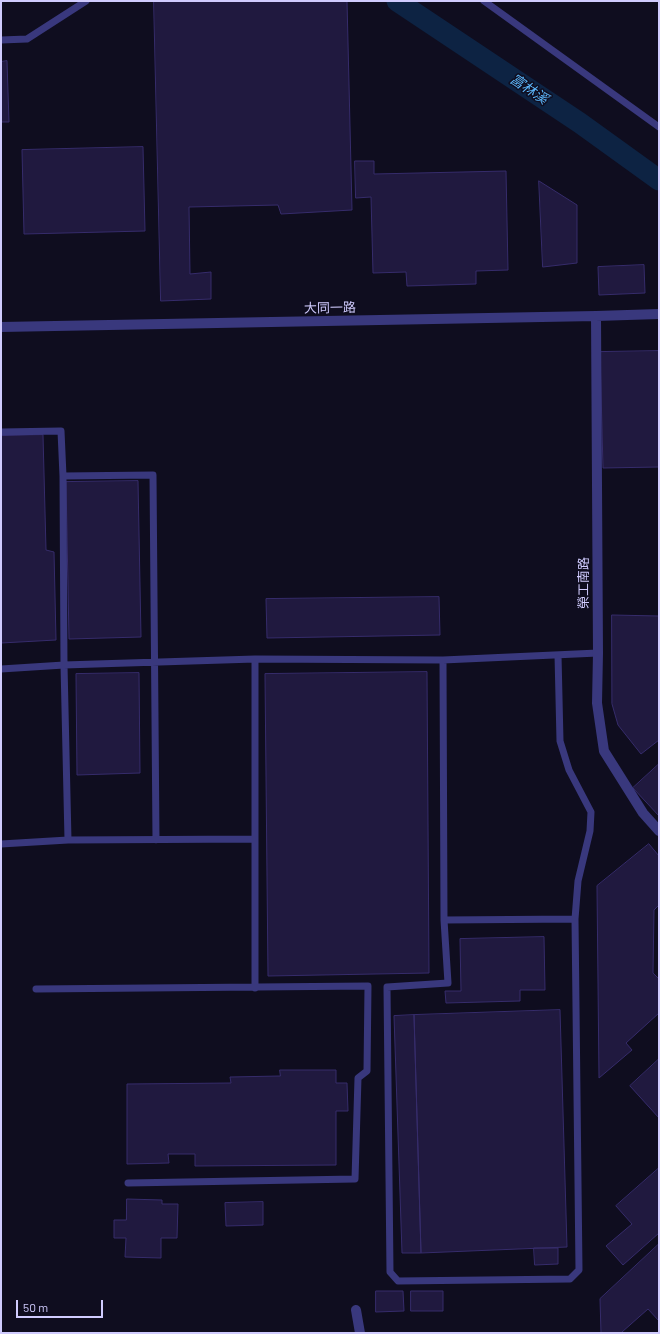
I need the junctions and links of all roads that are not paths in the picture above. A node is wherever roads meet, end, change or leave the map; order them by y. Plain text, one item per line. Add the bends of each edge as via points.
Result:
1 (86, 1) edge
2 (484, 1) edge
3 (1, 40) edge
4 (659, 127) edge
5 (659, 314) edge
6 (596, 316) junction
7 (1, 327) edge
8 (1, 432) edge
9 (63, 476) junction
10 (598, 653) junction
11 (558, 655) junction
12 (255, 659) junction
13 (443, 660) junction
14 (155, 662) junction
15 (64, 665) junction
16 (1, 669) edge
17 (659, 831) edge
18 (255, 839) junction
19 (68, 840) junction
20 (156, 840) junction
21 (1, 844) edge
22 (575, 919) junction
23 (444, 920) junction
24 (255, 988) junction
25 (36, 989) dead end
26 (128, 1182) dead end
27 (356, 1310) dead end
28 (360, 1333) edge

1 - 3 lane via 27,39
2 - 4 lane
5 - 6 street, 大同一路
6 - 7 street, 大同一路
6 - 10 street, 榮工南路
8 - 9 lane via 61,431
9 - 14 lane via 153,475
9 - 15 lane
10 - 11 lane
10 - 17 street, 榮工南路 via 597,703 604,751 643,813
11 - 13 lane
11 - 22 lane via 560,741 569,770 591,812 590,831 578,881
12 - 13 lane
12 - 14 lane
12 - 18 lane
13 - 23 lane
14 - 15 lane
14 - 20 lane
15 - 16 lane
15 - 19 lane
18 - 20 lane
18 - 24 lane
19 - 20 lane
19 - 21 lane
22 - 23 lane
22 - 23 lane via 579,1270 570,1279 398,1281 390,1272 387,987 448,983
24 - 25 lane
24 - 26 lane via 368,986 367,1071 358,1078 355,1179
27 - 28 street

